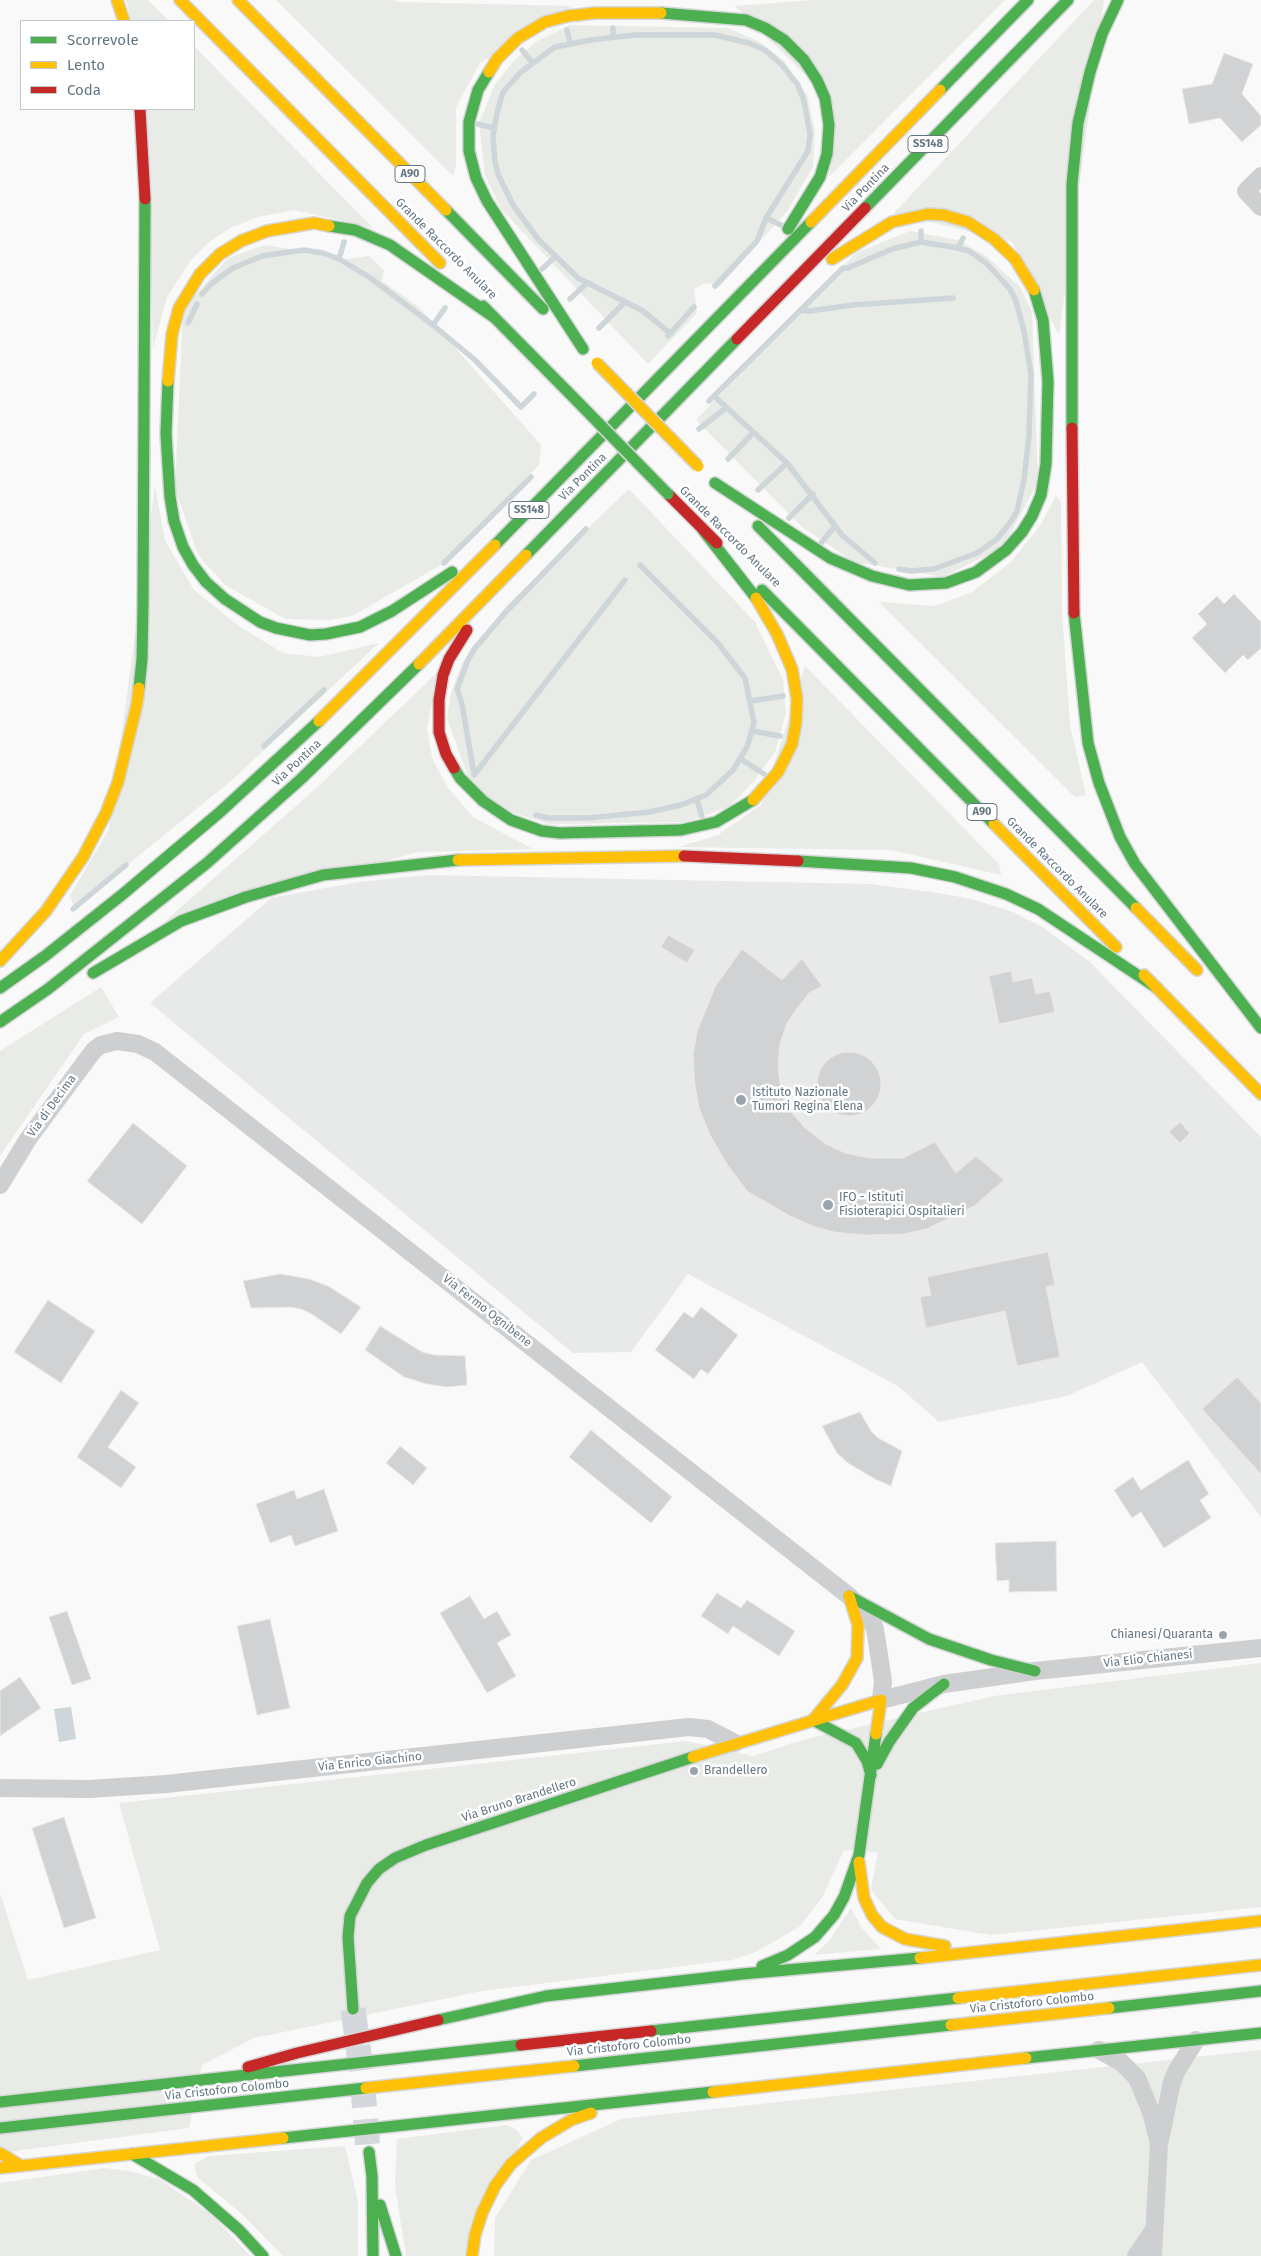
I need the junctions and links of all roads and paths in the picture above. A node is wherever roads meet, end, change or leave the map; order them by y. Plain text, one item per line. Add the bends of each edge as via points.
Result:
1 (117, 0) edge
2 (180, 0) edge
3 (238, 0) edge
4 (1028, 0) edge
5 (1068, 0) edge
6 (1118, 0) edge
7 (124, 20) edge
8 (140, 110) edge
9 (1261, 176) edge
10 (1261, 207) edge
11 (756, 278) junction
12 (789, 287) junction
13 (495, 318) junction
14 (583, 349) junction
15 (707, 474) junction
16 (703, 530) junction
17 (497, 543) junction
18 (526, 555) junction
19 (0, 961) edge
20 (86, 978) dead end
21 (1205, 978) dead end
22 (0, 988) edge
23 (1157, 988) junction
24 (1219, 992) dead end
25 (56, 998) dead end
26 (0, 1023) edge
27 (1261, 1028) edge
28 (1261, 1035) edge
29 (117, 1041) joint
30 (1261, 1094) edge
31 (0, 1185) edge
32 (849, 1596) junction
33 (1261, 1648) edge
34 (1035, 1671) junction
35 (944, 1684) junction
36 (880, 1700) junction
37 (813, 1720) junction
38 (735, 1743) junction
39 (871, 1775) junction
40 (0, 1788) edge
41 (859, 1855) junction
42 (1261, 1921) edge
43 (1002, 1950) junction
44 (1261, 1966) edge
45 (742, 1974) junction
46 (1261, 1991) edge
47 (354, 2009) tunnel mouth
48 (1261, 2033) edge
49 (1196, 2040) junction
50 (1100, 2050) junction
51 (207, 2080) junction
52 (0, 2102) edge
53 (617, 2103) junction
54 (0, 2128) edge
55 (1159, 2143) junction
56 (369, 2152) tunnel mouth
57 (0, 2153) edge
58 (132, 2154) junction
59 (21, 2166) junction
60 (0, 2168) edge
61 (372, 2176) junction
62 (1153, 2232) junction
63 (263, 2256) edge
64 (373, 2256) edge
65 (396, 2256) edge
66 (472, 2256) edge
67 (1136, 2256) edge
68 (1153, 2256) edge

1 - 7 main road
2 - 13 main road, Grande Raccordo Anulare / A90
3 - 14 main road, A90
4 - 11 main road, Via Pontina / SS148
5 - 12 main road, Via Pontina / SS148
6 - 27 main road via 1102,34 1090,72 1078,124 1072,184 1074,608 1088,744 1099,783 1134,864
8 - 19 main road via 145,174 143,606 137,704 118,782 83,857 46,911
9 - 10 street via 1246,191
11 - 14 main road via 813,189 825,164 829,125 824,98 804,60 771,32 754,22 739,19 672,13 595,13 545,22 518,38 497,59 483,80 471,110 469,151 486,200
11 - 17 main road, Via Pontina / SS148
12 - 15 main road via 870,234 892,222 916,215 944,215 968,222 1008,251 1033,288 1045,332 1048,381 1046,464 1037,507 1022,532 987,566 946,584 909,585 872,576 830,558
12 - 18 main road, Via Pontina / SS148
13 - 16 main road, Grande Raccordo Anulare / A90, bridge
13 - 17 main road via 407,255 355,230 314,223 284,226 250,236 210,263 191,286 179,308 170,350 166,434 174,521 187,555 203,578 225,599 252,618 276,628 310,635 360,627 392,611
14 - 15 main road, A90, bridge
15 - 21 main road, A90
16 - 18 main road via 756,598 777,634 792,669 797,710 788,753 764,791 730,816 690,828 576,834 542,830 511,820 482,801 467,787 450,762 441,740 438,718 440,686 446,666 468,629
16 - 23 main road, Grande Raccordo Anulare / A90
17 - 22 main road, Via Pontina / SS148 via 356,686 261,776 123,894
18 - 26 main road, Via Pontina / SS148 via 386,698 252,824 103,948
20 - 23 main road via 181,921 246,897 323,875 465,859 680,856 869,864 955,877 1038,909
23 - 30 main road, Grande Raccordo Anulare / A90
24 - 28 main road
25 - 26 main road
29 - 31 street, Via di Decima via 101,1045 88,1056 28,1139
29 - 32 street, Via Fermo Ognibene via 138,1044 155,1052
32 - 34 main road via 929,1639
32 - 36 street, Via Fermo Ognibene via 869,1615 875,1628 883,1680
32 - 37 main road via 859,1636 857,1658 842,1685
33 - 34 street, Via Elio Chianesi
34 - 35 street, Via Elio Chianesi
35 - 36 street, Via Elio Chianesi
35 - 39 main road via 923,1698 905,1718
36 - 37 main road, Via Bruno Brandellero
36 - 39 main road
37 - 38 main road, Via Bruno Brandellero
37 - 39 main road via 856,1743
38 - 40 street, Via Enrico Giachino via 708,1729 689,1727 151,1785 66,1790
38 - 47 main road, Via Bruno Brandellero via 426,1845 387,1863 367,1882 350,1916 348,1937
39 - 41 main road
41 - 43 main road via 864,1898 872,1915 888,1932 917,1942
41 - 45 main road via 839,1906 814,1937 788,1954
42 - 43 main road, Via Cristoforo Colombo
43 - 45 main road, Via Cristoforo Colombo
44 - 51 main road, Via Cristoforo Colombo
45 - 51 main road, Via Cristoforo Colombo via 524,2001 297,2053
46 - 54 main road, Via Cristoforo Colombo
48 - 49 main road
49 - 50 main road
49 - 55 street via 1172,2082
50 - 53 main road
50 - 55 street via 1121,2062 1137,2078
51 - 52 main road, Via Cristoforo Colombo
53 - 58 main road
53 - 66 main road via 571,2120 517,2157 500,2177 482,2212
55 - 62 street
56 - 61 main road
57 - 59 main road
58 - 59 main road
58 - 63 main road via 198,2194
59 - 60 main road
61 - 64 main road
61 - 65 main road
62 - 67 street
62 - 68 street

